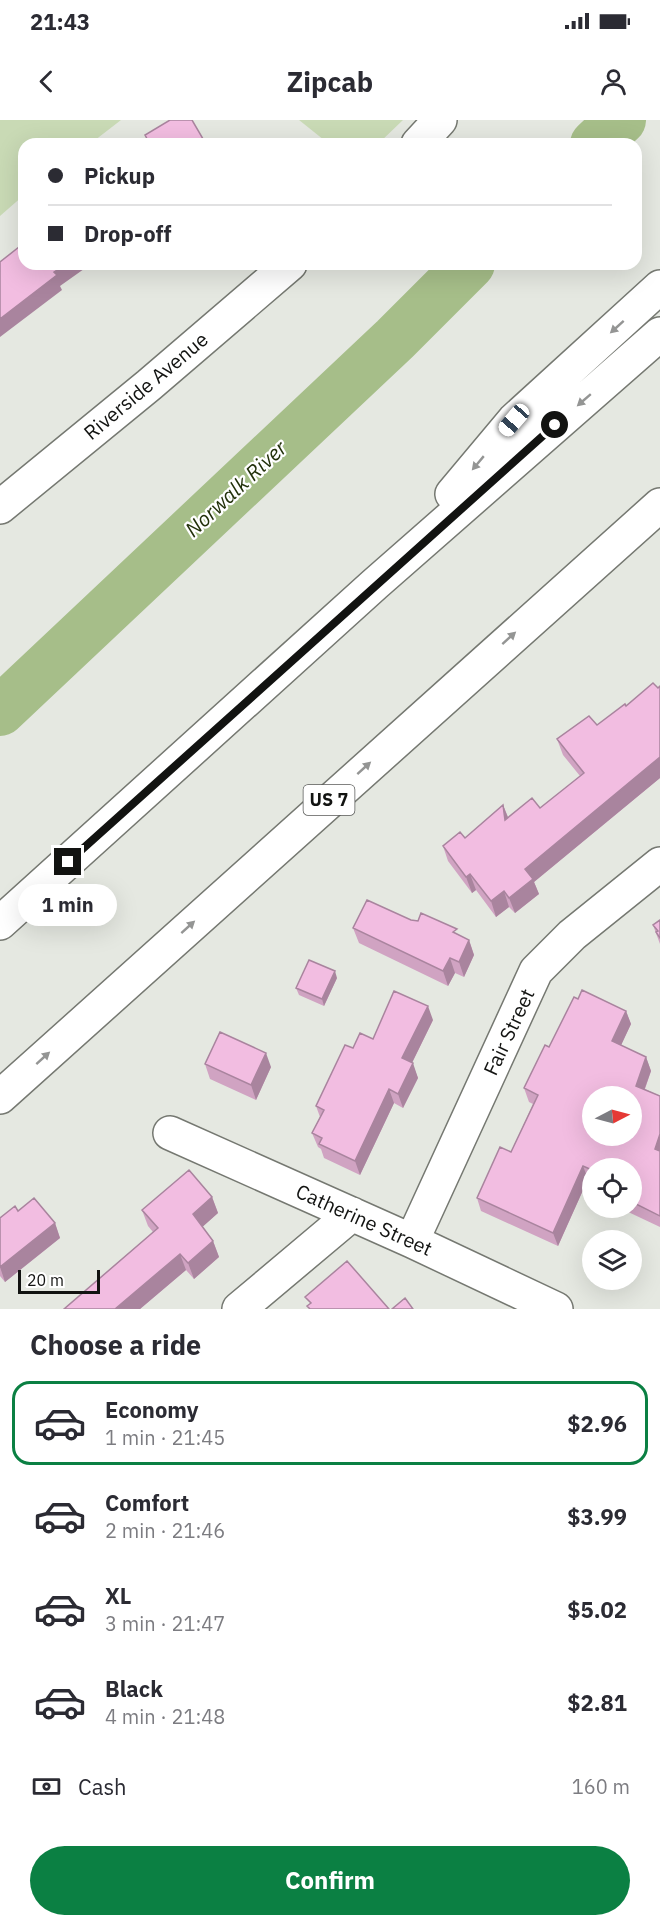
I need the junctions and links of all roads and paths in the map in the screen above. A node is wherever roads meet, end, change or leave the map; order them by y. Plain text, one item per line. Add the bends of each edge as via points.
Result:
1 (440, 120) edge
2 (424, 138) edge
3 (283, 270) edge
4 (660, 287) edge
5 (660, 334) edge
6 (660, 505) edge
7 (0, 507) edge
8 (375, 584) junction
9 (660, 864) edge
10 (0, 923) edge
11 (0, 1097) edge
12 (170, 1134) dead end
13 (352, 1214) junction
14 (412, 1241) junction
15 (239, 1309) edge
16 (556, 1309) edge

1 - 2 main road
3 - 7 main road, Riverside Avenue
4 -> 8 main road via 514,420
5 -> 8 main road
11 -> 6 main road, US 7
8 - 10 main road
9 - 14 main road, Fair Street via 572,935 536,971
12 - 13 main road, Catherine Street
13 - 14 main road, Catherine Street
13 - 15 main road
14 - 16 main road, Catherine Street

